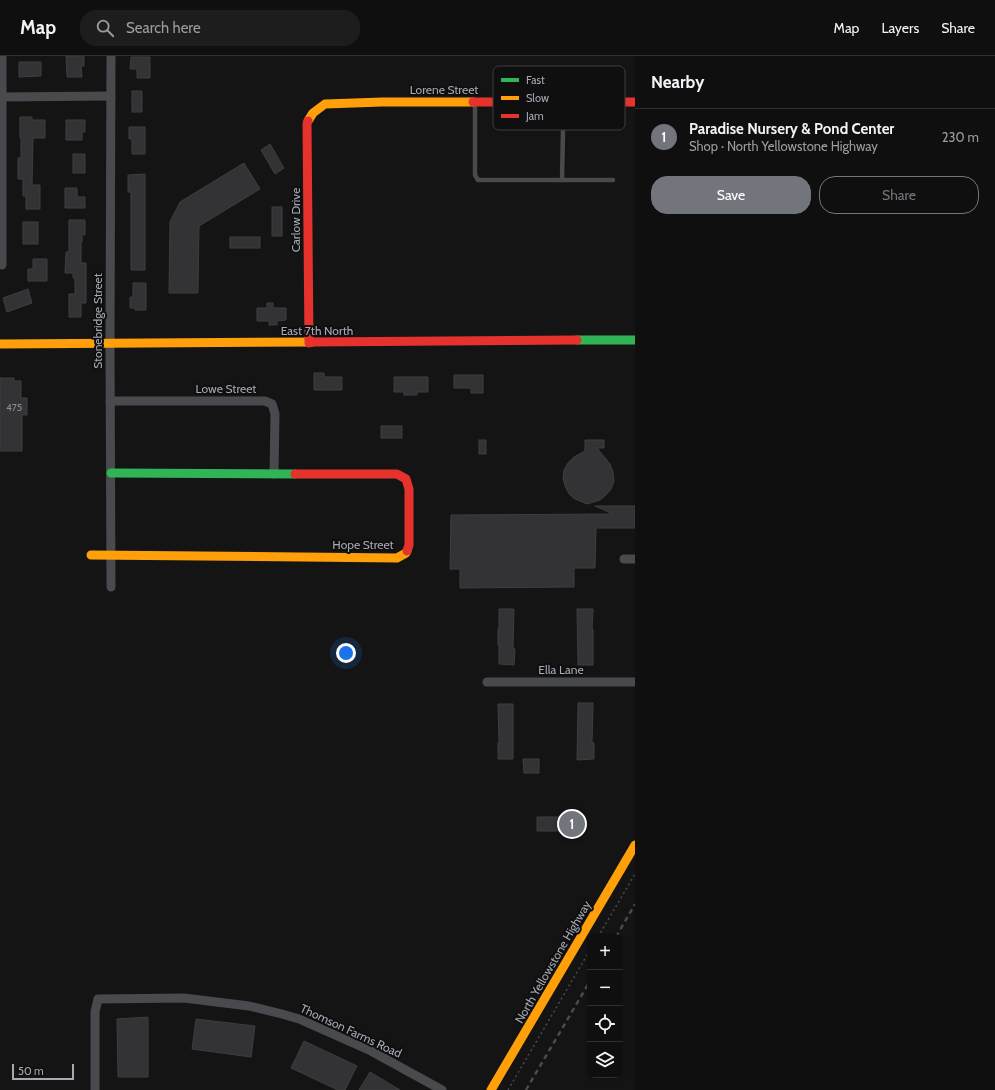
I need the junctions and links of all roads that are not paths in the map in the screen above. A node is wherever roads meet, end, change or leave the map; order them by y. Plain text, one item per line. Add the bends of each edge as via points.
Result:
1 (2, 56) edge
2 (111, 56) edge
3 (111, 96) junction
4 (1, 97) edge
5 (475, 102) junction
6 (493, 102) edge
7 (325, 104) joint
8 (562, 130) dead end
9 (562, 180) junction
10 (613, 180) dead end
11 (2, 265) dead end
12 (635, 340) edge
13 (309, 343) junction
14 (0, 344) edge
15 (110, 344) junction
16 (110, 401) junction
17 (111, 473) junction
18 (274, 474) junction
19 (91, 555) dead end
20 (111, 555) junction
21 (624, 559) dead end
22 (635, 559) edge
23 (111, 587) dead end
24 (487, 682) dead end
25 (635, 682) edge
26 (635, 846) edge
27 (95, 1090) edge
28 (442, 1090) edge
29 (491, 1090) edge

1 - 4 street
2 - 3 street, Stonebridge Street
3 - 4 street
3 - 15 street, Stonebridge Street
4 - 11 street
5 - 6 street, Lorene Street
5 - 7 street, Lorene Street
5 - 9 lane via 475,175 478,180
7 - 13 street, Carlow Drive via 313,113 307,124
8 - 9 lane
9 - 10 lane
12 - 13 street, East 7th North
13 - 15 street, East 7th North
14 - 15 street, East 7th North
15 - 16 street, Stonebridge Street
16 - 17 street, Stonebridge Street
16 - 18 street, Lowe Street via 265,401 272,404 275,414
17 - 18 street, Hope Street
17 - 20 street, Stonebridge Street
18 - 20 street, Hope Street via 397,474 406,479 409,489 409,546 406,553 397,558
19 - 20 street, Hope Street
20 - 23 street, Stonebridge Street
21 - 22 street
24 - 25 street, Ella Lane
26 - 29 street, North Yellowstone Highway
27 - 28 street, Thomson Farms Road via 95,1012 98,999 184,998 249,1006 299,1019 371,1051

